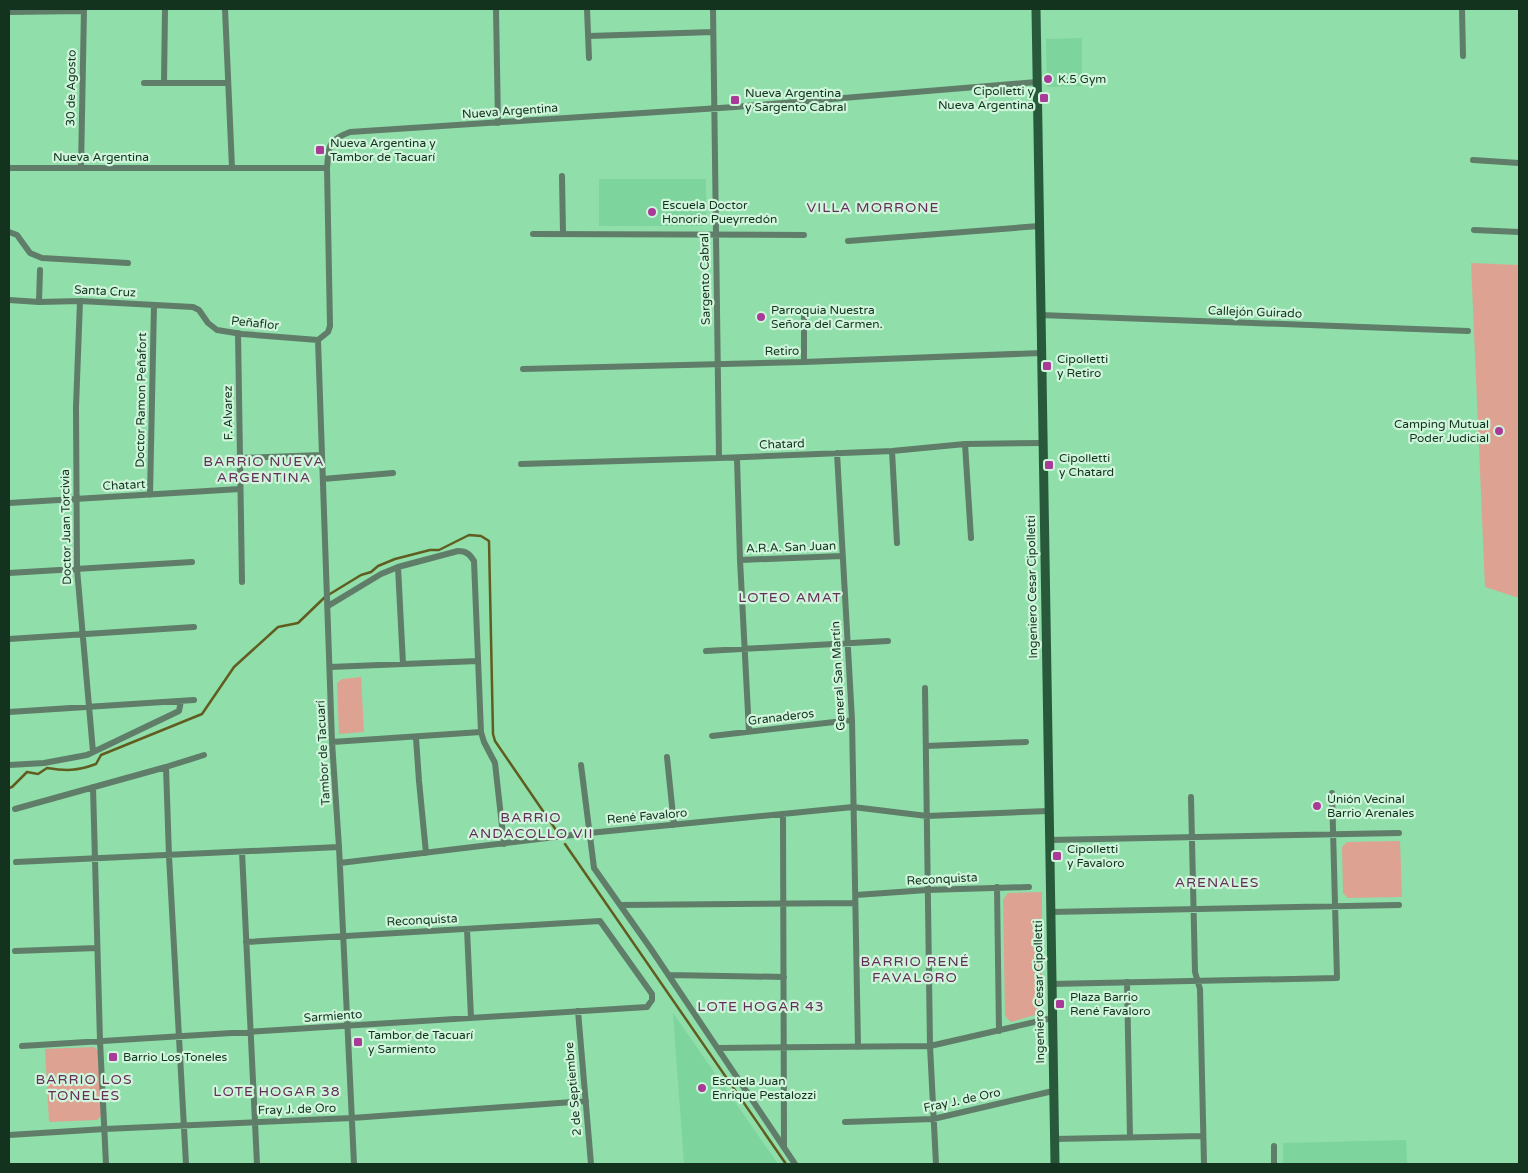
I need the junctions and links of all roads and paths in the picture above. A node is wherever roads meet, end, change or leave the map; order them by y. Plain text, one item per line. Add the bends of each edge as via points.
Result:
1 (165, 9) edge
2 (225, 9) edge
3 (496, 9) edge
4 (587, 9) edge
5 (713, 9) edge
6 (1036, 9) edge
7 (1462, 9) edge
8 (84, 10) edge
9 (9, 12) edge
10 (713, 32) junction
11 (589, 36) junction
12 (1463, 56) dead end
13 (589, 58) dead end
14 (1037, 82) junction
15 (144, 83) dead end
16 (164, 83) junction
17 (228, 83) junction
18 (714, 109) junction
19 (498, 123) junction
20 (1473, 160) dead end
21 (1519, 163) edge
22 (9, 168) edge
23 (81, 168) junction
24 (232, 168) junction
25 (327, 168) junction
26 (562, 176) dead end
27 (1039, 226) junction
28 (1474, 230) dead end
29 (9, 232) edge
30 (1519, 232) edge
31 (533, 234) dead end
32 (563, 234) junction
33 (716, 234) junction
34 (804, 234) dead end
35 (848, 241) dead end
36 (128, 263) dead end
37 (40, 270) dead end
38 (9, 300) edge
39 (80, 300) junction
40 (39, 302) junction
41 (154, 305) junction
42 (804, 308) dead end
43 (199, 310) joint
44 (1040, 315) junction
45 (1468, 331) dead end
46 (238, 333) junction
47 (318, 340) junction
48 (1041, 353) junction
49 (804, 362) junction
50 (718, 364) junction
51 (524, 370) dead end
52 (1042, 442) junction
53 (965, 444) junction
54 (892, 451) junction
55 (837, 454) junction
56 (322, 455) junction
57 (240, 458) junction
58 (719, 458) junction
59 (737, 458) junction
60 (522, 464) dead end
61 (393, 473) dead end
62 (323, 478) junction
63 (240, 489) junction
64 (150, 495) junction
65 (76, 499) junction
66 (9, 503) edge
67 (972, 538) dead end
68 (897, 543) dead end
69 (842, 556) junction
70 (740, 560) junction
71 (192, 562) dead end
72 (398, 567) junction
73 (76, 569) junction
74 (9, 573) edge
75 (242, 582) dead end
76 (328, 603) junction
77 (194, 627) dead end
78 (83, 634) junction
79 (9, 639) edge
80 (888, 641) dead end
81 (848, 643) junction
82 (744, 649) junction
83 (706, 651) dead end
84 (478, 661) junction
85 (403, 664) junction
86 (330, 667) junction
87 (925, 688) dead end
88 (194, 700) dead end
89 (181, 701) junction
90 (89, 707) junction
91 (9, 712) edge
92 (852, 720) junction
93 (482, 732) junction
94 (749, 732) junction
95 (712, 736) dead end
96 (416, 738) junction
97 (332, 742) junction
98 (1026, 742) dead end
99 (926, 746) junction
100 (93, 752) junction
101 (204, 755) dead end
102 (667, 757) dead end
103 (9, 765) edge
104 (581, 765) dead end
105 (166, 767) junction
106 (93, 787) junction
107 (1332, 793) dead end
108 (1191, 797) dead end
109 (853, 807) junction
110 (15, 808) dead end
111 (1048, 811) junction
112 (783, 814) junction
113 (927, 816) junction
114 (674, 825) junction
115 (589, 833) junction
116 (1399, 833) dead end
117 (1333, 834) junction
118 (1192, 837) junction
119 (1049, 840) junction
120 (504, 844) junction
121 (339, 846) junction
122 (242, 852) junction
123 (426, 852) junction
124 (169, 856) junction
125 (94, 859) junction
126 (16, 862) dead end
127 (340, 862) junction
128 (1029, 887) dead end
129 (997, 888) junction
130 (927, 890) junction
131 (856, 895) junction
132 (855, 903) junction
133 (783, 904) junction
134 (620, 905) junction
135 (1399, 905) dead end
136 (1335, 906) junction
137 (1194, 909) junction
138 (1050, 912) junction
139 (467, 928) junction
140 (344, 936) junction
141 (246, 942) junction
142 (97, 948) junction
143 (15, 951) dead end
144 (669, 975) junction
145 (784, 977) junction
146 (1198, 981) junction
147 (1127, 982) junction
148 (1051, 984) junction
149 (647, 1007) joint
150 (578, 1011) junction
151 (471, 1018) junction
152 (1052, 1018) junction
153 (348, 1026) junction
154 (999, 1031) junction
155 (251, 1033) junction
156 (179, 1037) junction
157 (100, 1042) junction
158 (22, 1046) dead end
159 (930, 1046) junction
160 (858, 1047) junction
161 (718, 1048) junction
162 (784, 1048) junction
163 (1053, 1091) junction
164 (586, 1101) junction
165 (352, 1118) junction
166 (934, 1119) junction
167 (255, 1122) junction
168 (845, 1122) dead end
169 (184, 1125) junction
170 (105, 1129) junction
171 (9, 1135) edge
172 (1203, 1136) junction
173 (1130, 1137) junction
174 (1054, 1139) junction
175 (1274, 1146) dead end
176 (784, 1148) junction
177 (106, 1164) edge
178 (186, 1164) edge
179 (257, 1164) edge
180 (354, 1164) edge
181 (591, 1164) edge
182 (796, 1164) edge
183 (936, 1164) edge
184 (1054, 1164) edge
185 (1204, 1164) edge
186 (1274, 1164) edge

1 - 16 street
2 - 17 street
3 - 19 street
4 - 11 street
5 - 10 street, Sargento Cabral
6 - 14 street, Ingeniero Cesar Cipolletti
7 - 12 street
8 - 9 street
8 - 23 street, 30 de Agosto
10 - 11 street
10 - 18 street, Sargento Cabral
11 - 13 street
14 - 18 street, Nueva Argentina
14 - 27 street, Ingeniero Cesar Cipolletti
15 - 16 street
16 - 17 street
17 - 24 street
18 - 19 street, Nueva Argentina
18 - 33 street, Sargento Cabral
19 - 25 street, Nueva Argentina via 350,132 336,137 331,144
20 - 21 street
22 - 23 street, Nueva Argentina
23 - 24 street, Nueva Argentina
24 - 25 street, Nueva Argentina
25 - 47 street via 330,326
26 - 32 street
27 - 35 street
27 - 44 street, Ingeniero Cesar Cipolletti
28 - 30 street
29 - 36 street via 17,235 30,253 42,258
31 - 32 street
32 - 33 street
33 - 34 street
33 - 50 street, Sargento Cabral
37 - 40 street
38 - 40 street, Santa Cruz
39 - 40 street, Santa Cruz
39 - 41 street, Santa Cruz
39 - 65 street, Doctor Juan Torcivia
41 - 43 street, Santa Cruz
41 - 64 street, Doctor Ramon Peñafort
42 - 49 street
43 - 46 street, Peñaflor via 217,330
44 - 45 street, Callejón Guirado
44 - 48 street, Ingeniero Cesar Cipolletti
46 - 47 street, Peñaflor
46 - 57 street, F. Alvarez
47 - 56 street, Tambor de Tacuarí
48 - 49 street, Retiro
48 - 52 street, Ingeniero Cesar Cipolletti
49 - 50 street, Retiro
50 - 51 street, Retiro
50 - 58 street, Sargento Cabral
52 - 53 street, Chatard
52 - 111 street, Ingeniero Cesar Cipolletti
53 - 54 street, Chatard
53 - 67 street
54 - 55 street, Chatard
54 - 68 street
55 - 59 street, Chatard
55 - 69 street, General San Martín
56 - 57 street
56 - 62 street, Tambor de Tacuarí
57 - 63 street, F. Alvarez
58 - 59 street, Chatard
58 - 60 street, Chatard
59 - 70 street
61 - 62 street
62 - 76 street, Tambor de Tacuarí
63 - 64 street, Chatart
63 - 75 street, F. Alvarez
64 - 65 street, Chatart
65 - 66 street, Chatart
65 - 73 street, Doctor Juan Torcivia
69 - 70 street, A.R.A. San Juan
69 - 81 street, General San Martín
70 - 82 street
71 - 73 street
72 - 76 street
72 - 84 street via 458,551 469,554 474,561
72 - 85 street
73 - 74 street
73 - 78 street, Doctor Juan Torcivia
76 - 86 street, Tambor de Tacuarí
77 - 78 street
78 - 79 street
78 - 90 street, Doctor Juan Torcivia
80 - 81 street
81 - 82 street
81 - 92 street, General San Martín
82 - 83 street
82 - 94 street
84 - 85 street
84 - 93 street
85 - 86 street
86 - 97 street, Tambor de Tacuarí
87 - 99 street
88 - 89 street
89 - 90 street
89 - 100 street via 179,712
90 - 91 street
90 - 100 street, Doctor Juan Torcivia
92 - 94 street, Granaderos
92 - 109 street, General San Martín
93 - 96 street
93 - 120 street via 497,772
94 - 95 street, Granaderos
96 - 97 street
96 - 123 street
97 - 121 street, Tambor de Tacuarí
98 - 99 street
99 - 113 street
100 - 103 street via 44,763
101 - 105 street
102 - 114 street
104 - 115 street
105 - 106 street
105 - 124 street
106 - 110 street
106 - 125 street
107 - 117 street
108 - 118 street
109 - 112 street, René Favaloro
109 - 113 street, René Favaloro
109 - 131 street, General San Martín
111 - 113 street, René Favaloro
111 - 119 street, Ingeniero Cesar Cipolletti
112 - 114 street, René Favaloro
112 - 133 street
113 - 130 street
114 - 115 street, René Favaloro
115 - 120 street, René Favaloro
115 - 134 street via 594,868
116 - 117 street
117 - 118 street
117 - 136 street
118 - 119 street
118 - 137 street
119 - 138 street, Ingeniero Cesar Cipolletti
120 - 123 street, René Favaloro
121 - 122 street
121 - 127 street, Tambor de Tacuarí
122 - 124 street
122 - 141 street
123 - 127 street, René Favaloro
124 - 125 street
124 - 156 street
125 - 126 street
125 - 142 street
127 - 140 street, Tambor de Tacuarí
128 - 129 street, Reconquista
129 - 130 street, Reconquista
129 - 154 street
130 - 131 street, Reconquista
130 - 159 street
131 - 132 street, General San Martín
132 - 133 street
132 - 160 street, General San Martín
133 - 134 street
133 - 145 street
134 - 144 street
135 - 136 street
136 - 137 street
136 - 146 street via 1336,978
137 - 138 street
137 - 146 street
138 - 148 street, Ingeniero Cesar Cipolletti
139 - 140 street, Reconquista
139 - 149 street, Reconquista via 600,920 652,994
139 - 151 street
140 - 141 street, Reconquista
140 - 153 street, Tambor de Tacuarí
141 - 155 street
142 - 143 street
142 - 157 street
144 - 145 street
144 - 161 street
145 - 162 street
146 - 147 street
146 - 172 street
147 - 148 street
147 - 173 street
148 - 152 street, Ingeniero Cesar Cipolletti
149 - 150 street, Sarmiento
150 - 151 street, Sarmiento
150 - 164 street, 2 de Septiembre
151 - 153 street, Sarmiento
152 - 154 street
152 - 163 street, Ingeniero Cesar Cipolletti
153 - 155 street, Sarmiento
153 - 165 street, Tambor de Tacuarí
154 - 159 street
155 - 156 street, Sarmiento
155 - 167 street
156 - 157 street, Sarmiento
156 - 169 street
157 - 158 street, Sarmiento
157 - 170 street
159 - 160 street
159 - 166 street
160 - 162 street
161 - 162 street
161 - 176 street
162 - 176 street
163 - 166 street, Fray J. de Oro
163 - 174 street, Ingeniero Cesar Cipolletti
164 - 165 street, Fray J. de Oro
164 - 181 street, 2 de Septiembre
165 - 167 street, Fray J. de Oro
165 - 180 street, Tambor de Tacuarí
166 - 168 street, Fray J. de Oro
166 - 183 street
167 - 169 street, Fray J. de Oro
167 - 179 street
169 - 170 street, Fray J. de Oro
169 - 178 street
170 - 171 street, Fray J. de Oro
170 - 177 street
172 - 173 street
172 - 185 street
173 - 174 street
174 - 184 street, Ingeniero Cesar Cipolletti
175 - 186 street
176 - 182 street

